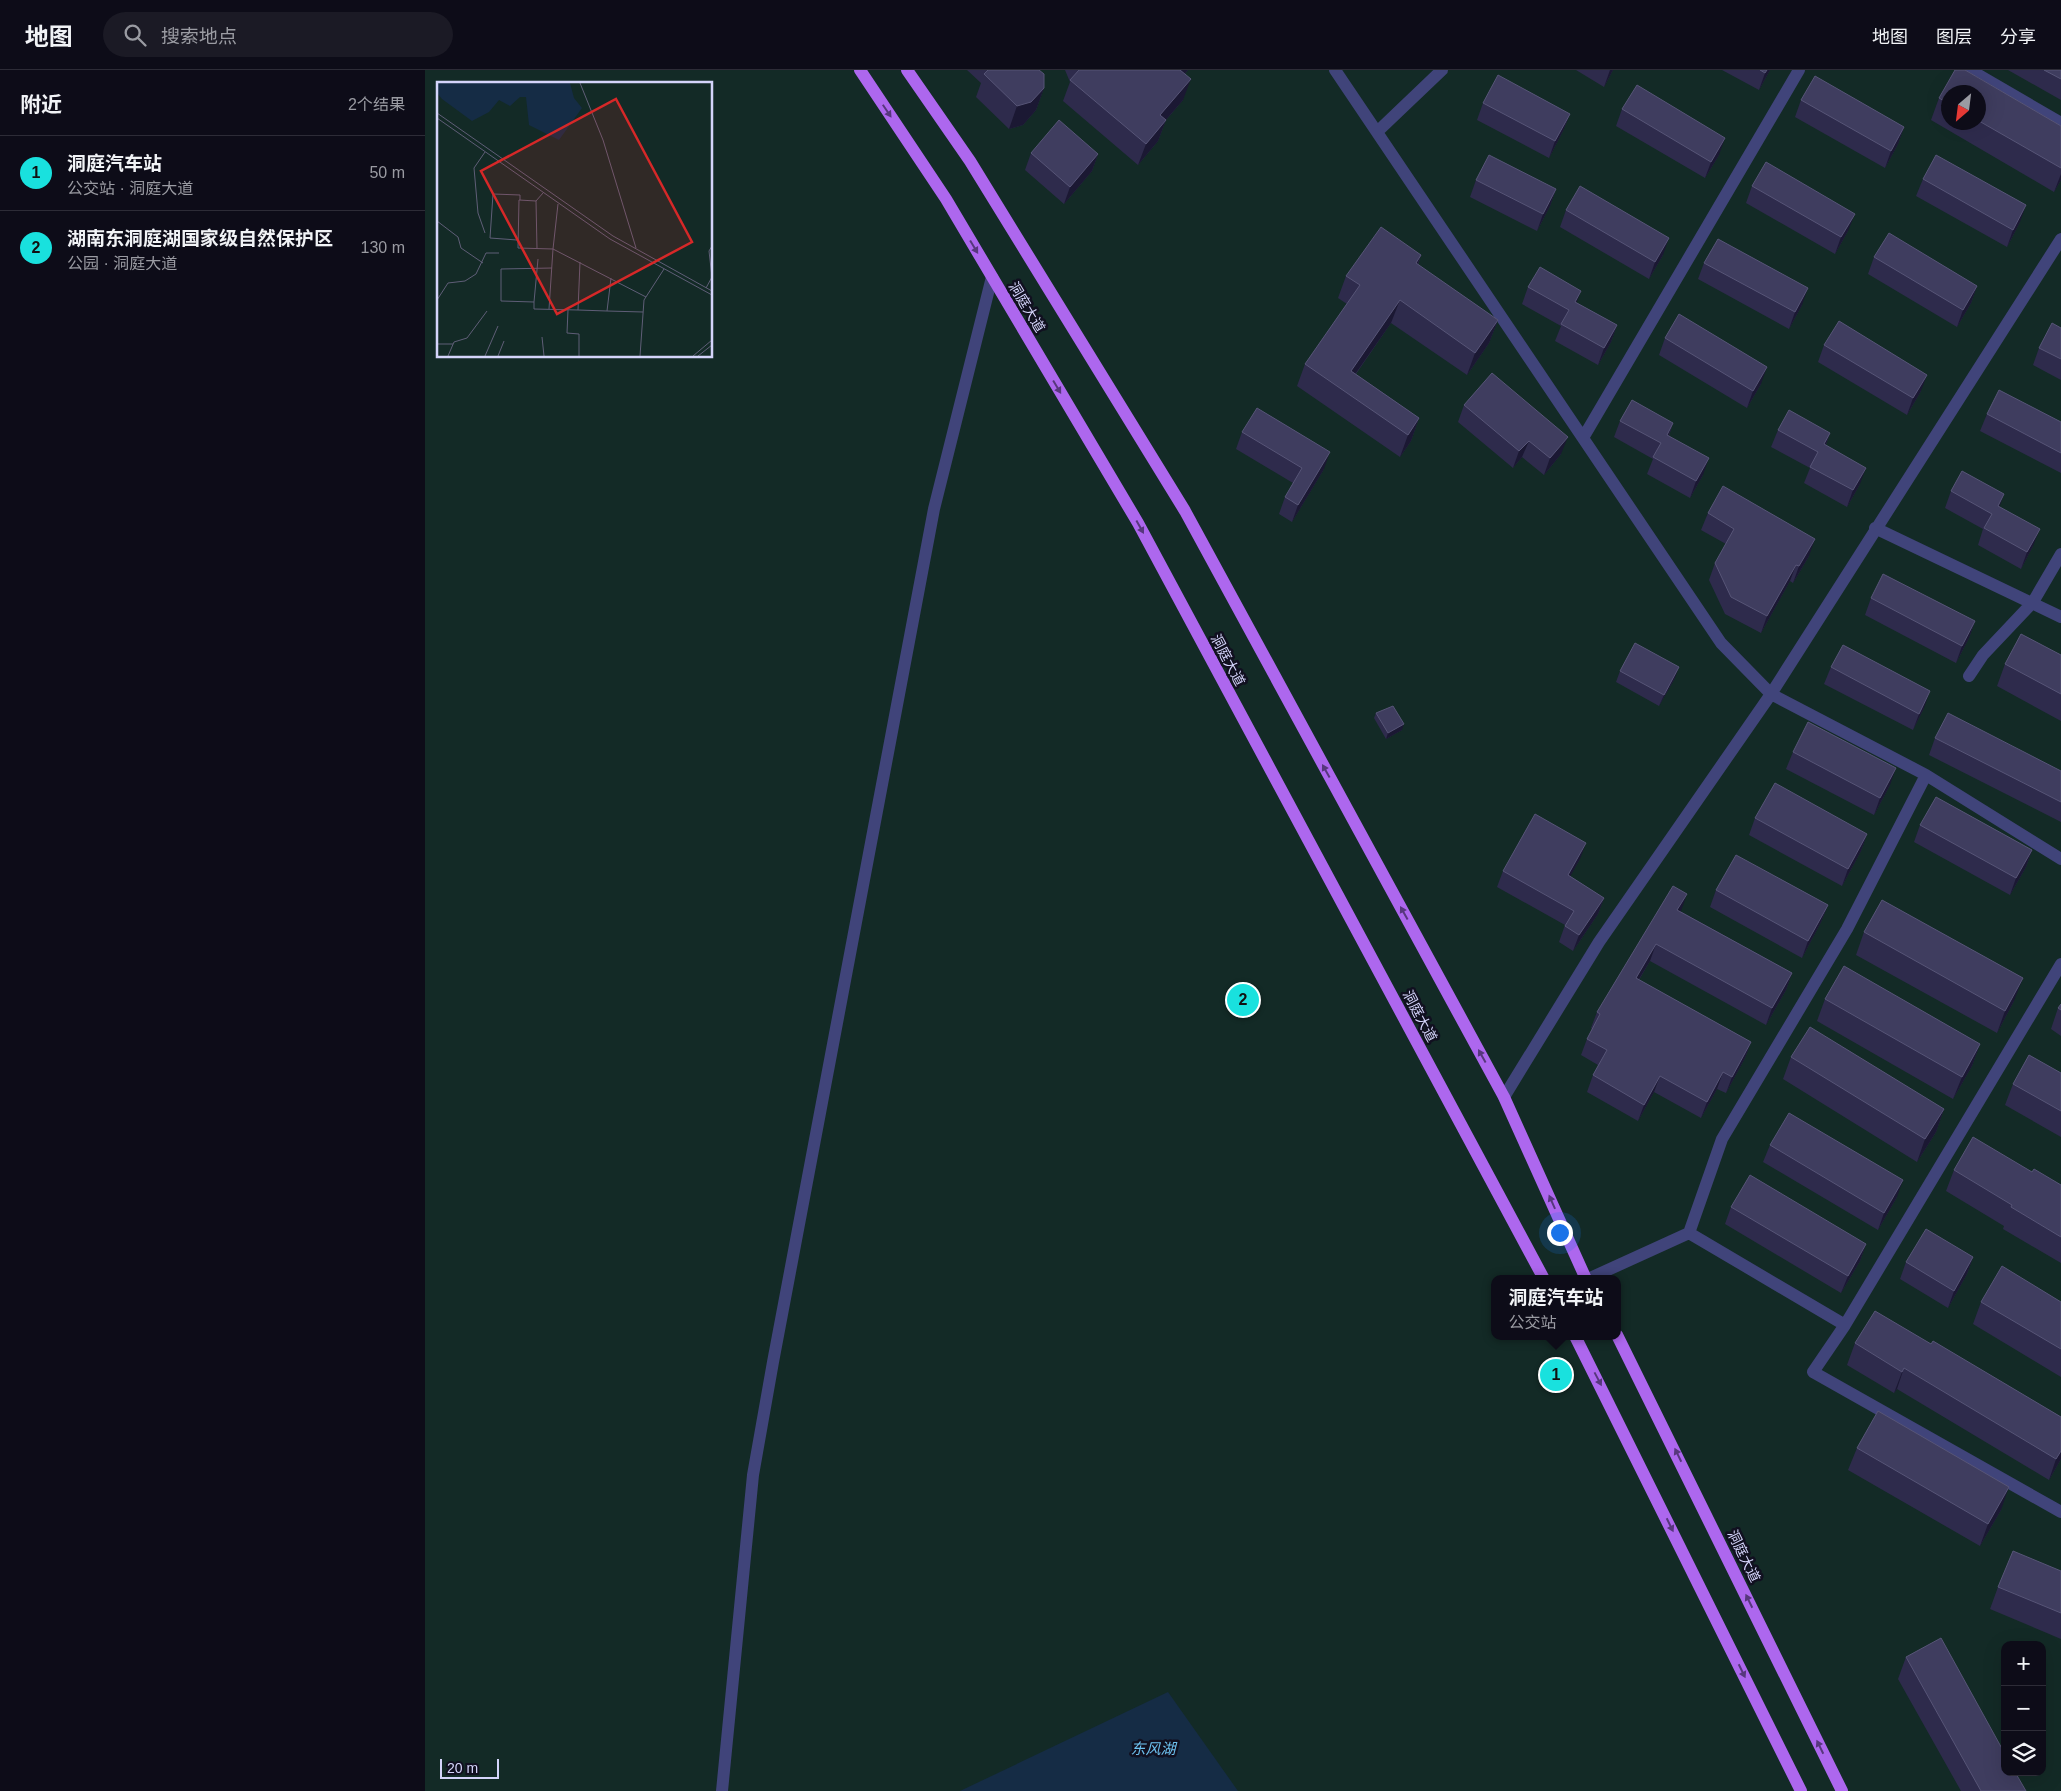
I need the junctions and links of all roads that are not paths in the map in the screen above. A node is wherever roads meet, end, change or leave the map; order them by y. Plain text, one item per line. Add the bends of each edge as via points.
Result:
1 (860, 70) edge
2 (907, 70) edge
3 (1335, 70) edge
4 (1442, 70) edge
5 (1799, 70) edge
6 (1970, 70) edge
7 (2061, 123) edge
8 (1377, 132) junction
9 (2061, 239) edge
10 (992, 277) junction
11 (1583, 438) junction
12 (1875, 528) junction
13 (2061, 554) edge
14 (2033, 602) junction
15 (2061, 617) edge
16 (1969, 676) dead end
17 (1771, 694) junction
18 (1926, 776) junction
19 (2061, 858) edge
20 (2061, 964) edge
21 (1504, 1097) junction
22 (1689, 1233) junction
23 (1542, 1275) edge
24 (1585, 1275) edge
25 (1596, 1275) edge
26 (1845, 1325) junction
27 (1577, 1340) edge
28 (1619, 1340) edge
29 (2061, 1512) edge
30 (722, 1791) edge
31 (1801, 1791) edge
32 (1842, 1791) edge

1 -> 10 main road, 洞庭大道 via 946,199
21 -> 2 main road, 洞庭大道 via 1185,511 970,161
3 - 8 street
4 - 8 street
5 - 11 street
6 - 7 street
8 - 11 street
9 - 12 street
10 -> 23 main road, 洞庭大道 via 1138,523
10 - 30 street via 934,509 773,1362 753,1475
11 - 17 street via 1721,643
12 - 14 street
12 - 17 street
13 - 14 street
14 - 15 street
14 - 16 street via 1983,655
17 - 18 street
17 - 21 street via 1599,942
18 - 19 street
18 - 22 street via 1847,929 1722,1139
20 - 26 street
24 -> 21 main road, 洞庭大道
22 - 25 street
22 - 26 street
26 - 29 street via 1813,1372
27 -> 31 main road
32 -> 28 main road, 洞庭大道

